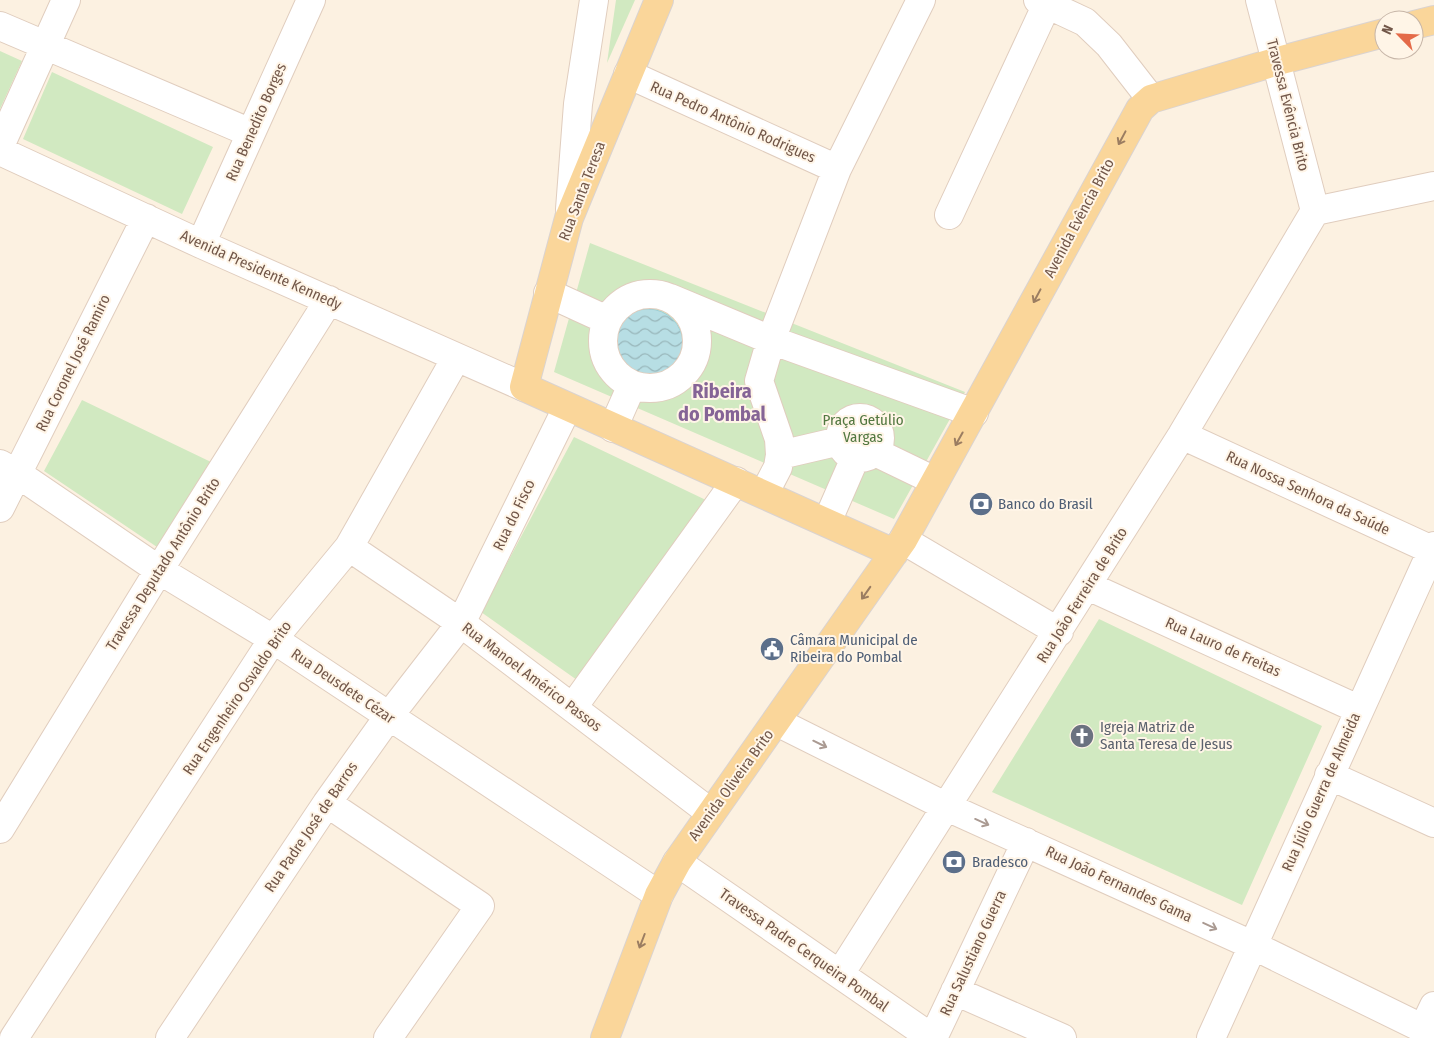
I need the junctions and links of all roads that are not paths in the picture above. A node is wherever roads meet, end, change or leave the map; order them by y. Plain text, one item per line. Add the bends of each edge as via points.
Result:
1 (66, 0) edge
2 (311, 0) edge
3 (594, 0) edge
4 (659, 0) edge
5 (921, 0) edge
6 (1260, 0) edge
7 (1042, 2) edge
8 (0, 26) edge
9 (1374, 36) edge
10 (45, 45) junction
11 (1278, 61) junction
12 (628, 74) junction
13 (1151, 99) junction
14 (251, 133) junction
15 (0, 146) edge
16 (0, 151) edge
17 (837, 169) junction
18 (1434, 186) edge
19 (1315, 211) junction
20 (949, 215) dead end
21 (146, 218) junction
22 (569, 218) junction
23 (201, 244) junction
24 (548, 293) junction
25 (670, 298) junction
26 (329, 300) junction
27 (607, 320) junction
28 (770, 340) junction
29 (456, 358) junction
30 (632, 385) junction
31 (524, 387) junction
32 (568, 408) junction
33 (974, 413) junction
34 (613, 428) junction
35 (1182, 435) junction
36 (856, 451) junction
37 (780, 455) junction
38 (9, 469) edge
39 (736, 481) junction
40 (935, 481) junction
41 (764, 494) junction
42 (0, 508) edge
43 (827, 522) junction
44 (899, 546) junction
45 (349, 547) junction
46 (1433, 549) edge
47 (159, 570) junction
48 (1088, 586) junction
49 (461, 623) junction
50 (1059, 632) junction
51 (273, 639) junction
52 (573, 707) junction
53 (1358, 709) junction
54 (389, 716) junction
55 (777, 722) junction
56 (1329, 775) junction
57 (327, 803) junction
58 (947, 807) junction
59 (710, 813) junction
60 (1434, 823) edge
61 (0, 829) edge
62 (1026, 842) junction
63 (677, 862) junction
64 (659, 895) junction
65 (1252, 945) junction
66 (840, 974) junction
67 (955, 991) junction
68 (1430, 1023) edge
69 (13, 1035) edge
70 (170, 1038) edge
71 (388, 1038) edge
72 (605, 1038) edge
73 (932, 1038) edge
74 (1062, 1038) edge
75 (1211, 1038) edge

1 - 10 street
2 - 14 street, Rua Benedito Borges
3 - 22 street via 578,104
4 - 12 main road, Rua Santa Teresa
5 - 17 street
6 - 11 street, Travessa Evência Brito
7 - 13 street via 1085,22 1109,45
7 - 20 street
8 - 10 street
9 - 11 main road
10 - 14 street
10 - 15 street
11 - 13 main road
11 - 19 street, Travessa Evência Brito
12 - 17 street, Rua Pedro Antônio Rodrigues
12 - 22 main road, Rua Santa Teresa
13 -> 33 main road, Avenida Evência Brito via 1129,126
14 - 23 street, Rua Benedito Borges
16 - 21 street, Avenida Presidente Kennedy
17 - 28 street
18 - 19 street
19 - 35 street, Rua João Ferreira de Brito
21 - 23 street, Avenida Presidente Kennedy
21 - 38 street, Rua Coronel José Ramiro
22 - 24 main road, Rua Santa Teresa
23 - 26 street, Avenida Presidente Kennedy
24 - 27 street
24 - 31 main road, Rua Santa Teresa
25 - 27 street via 656,294 635,296 616,308
25 - 28 street
25 - 30 street via 687,312 697,331 694,361 674,382 660,388
26 - 29 street, Avenida Presidente Kennedy
26 - 47 street, Travessa Deputado Antônio Brito
27 - 30 street via 603,350 608,365 618,377
28 - 33 street
28 - 37 street via 759,381 779,440
29 - 31 street, Avenida Presidente Kennedy
29 - 45 street, Rua Engenheiro Osvaldo Brito
30 - 34 street
31 - 32 main road
32 - 34 main road
32 - 49 street, Rua do Fisco
33 -> 40 main road, Avenida Evência Brito
34 - 39 main road
35 - 46 street, Rua Nossa Senhora da Saúde
35 - 48 street, Rua João Ferreira de Brito
36 - 37 street
36 - 40 street
36 - 43 street
37 - 41 street via 778,467
38 - 42 street, Rua Coronel José Ramiro
38 - 47 street, Rua Deusdete Cézar
39 - 41 main road
39 - 52 street
40 - 44 main road, Avenida Evência Brito
41 - 43 main road
43 - 44 main road
44 - 50 street
44 -> 55 main road, Avenida Oliveira Brito
45 - 49 street, Rua Manoel Américo Passos
45 - 51 street, Rua Engenheiro Osvaldo Brito
46 - 53 street, Rua Júlio Guerra de Almeida
47 - 51 street, Rua Deusdete Cézar
47 - 61 street, Travessa Deputado Antônio Brito
48 - 50 street, Rua João Ferreira de Brito
48 - 53 street, Rua Lauro de Freitas
49 - 52 street, Rua Manoel Américo Passos
49 - 54 street, Rua Padre José de Barros
50 - 58 street, Rua João Ferreira de Brito
51 - 54 street, Rua Deusdete Cézar
51 - 69 street, Rua Engenheiro Osvaldo Brito
52 - 59 street, Rua Manoel Américo Passos
53 - 56 street, Rua Júlio Guerra de Almeida
54 - 57 street, Rua Padre José de Barros
54 - 64 street, Rua Deusdete Cézar
55 -> 58 street, Rua João Fernandes Gama
55 - 59 main road, Avenida Oliveira Brito
56 - 60 street
56 - 65 street, Rua Júlio Guerra de Almeida
57 - 70 street, Rua Padre José de Barros
57 - 71 street via 480,906
58 -> 62 street, Rua João Fernandes Gama
58 - 66 street, Rua João Ferreira de Brito
59 - 63 main road, Avenida Oliveira Brito
62 -> 65 street, Rua João Fernandes Gama
62 - 67 street, Rua Salustiano Guerra
63 - 64 main road, Avenida Oliveira Brito
63 - 66 street, Travessa Padre Cerqueira Pombal
64 -> 72 main road, Avenida Oliveira Brito
65 - 68 street, Rua João Fernandes Gama
65 - 75 street, Rua Júlio Guerra de Almeida
66 - 73 street, Travessa Padre Cerqueira Pombal
67 - 73 street, Rua Salustiano Guerra
67 - 74 street

